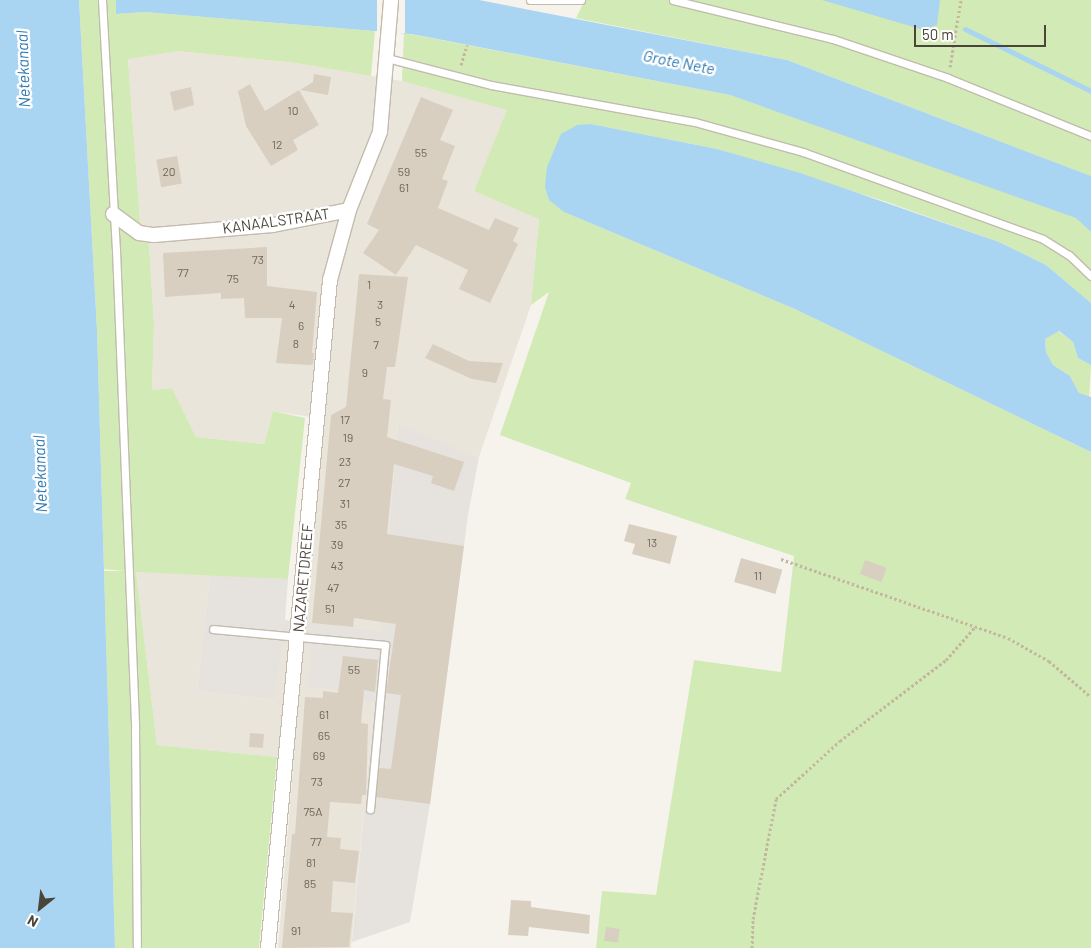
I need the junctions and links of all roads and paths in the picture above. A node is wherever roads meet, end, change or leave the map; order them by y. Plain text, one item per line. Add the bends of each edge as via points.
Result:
1 (102, 0) edge
2 (391, 0) edge
3 (530, 0) edge
4 (581, 0) edge
5 (673, 0) edge
6 (961, 0) edge
7 (467, 45) dead end
8 (387, 58) junction
9 (456, 77) junction
10 (948, 78) junction
11 (1091, 136) edge
12 (349, 210) junction
13 (113, 214) junction
14 (1091, 276) edge
15 (781, 559) dead end
16 (974, 627) junction
17 (213, 629) dead end
18 (298, 637) junction
19 (1091, 696) edge
20 (370, 809) dead end
21 (137, 948) edge
22 (268, 948) edge
23 (752, 948) edge

1 - 13 lane
2 - 8 street, KANAALSTRAAT
3 - 4 lane
5 - 10 lane via 833,39
6 - 10 path
7 - 9 path
8 - 9 lane
8 - 12 street, KANAALSTRAAT via 380,132
9 - 14 lane via 695,122 803,152 1042,239 1069,255
10 - 11 lane
12 - 13 street, KANAALSTRAAT via 274,225 154,235 139,233
12 - 18 street, NAZARETDREEF via 330,280
13 - 21 lane via 135,738
15 - 16 path
16 - 19 path via 1008,638 1049,661
16 - 23 path via 946,660 840,741 776,798 753,919
17 - 18 lane
18 - 20 lane via 385,645
18 - 22 street, NAZARETDREEF

